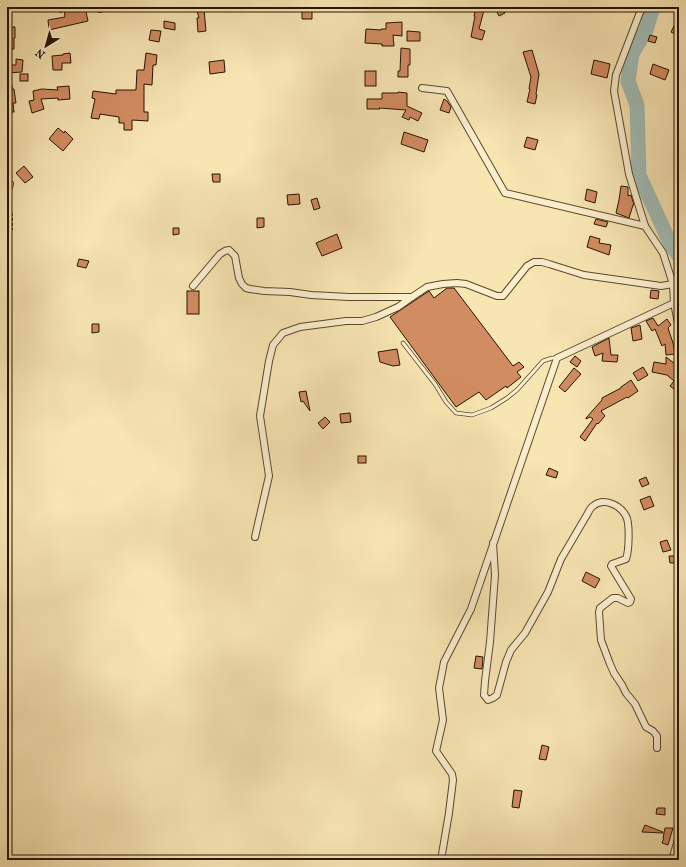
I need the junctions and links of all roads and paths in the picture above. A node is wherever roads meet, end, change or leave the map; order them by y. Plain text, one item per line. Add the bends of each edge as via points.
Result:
1 (60, 7) edge
2 (642, 7) edge
3 (61, 13) dead end
4 (422, 88) dead end
5 (8, 189) edge
6 (645, 226) junction
7 (12, 230) dead end
8 (673, 284) junction
9 (193, 286) dead end
10 (412, 296) junction
11 (674, 303) junction
12 (679, 328) edge
13 (403, 343) dead end
14 (557, 358) junction
15 (255, 537) dead end
16 (493, 543) junction
17 (657, 748) dead end
18 (679, 836) edge
19 (441, 860) edge
20 (672, 860) edge

1 - 3 path
2 - 6 street via 616,75 614,91 629,174
4 - 6 street via 447,91 505,193
5 - 7 path
6 - 8 street via 663,253
8 - 10 street via 661,286 584,275 542,262 534,262 527,266 503,296 457,283 427,287
8 - 11 street
9 - 10 street via 220,254 230,250 235,256 239,278 246,288 349,297
10 - 15 street via 398,307 376,317 362,321 315,325 283,333 273,345 260,416 270,476
11 - 12 street
11 - 14 street
13 - 14 lane via 456,413 472,415 491,408 507,398 543,361
14 - 16 street
16 - 17 street via 495,575 484,695 488,700 497,695 511,650 525,634 548,592 561,559 593,506 599,503 612,503 626,516 628,555 626,559 611,566 631,599 628,602 613,598 600,608 601,640 614,673 635,704 646,727 657,736
16 - 19 street via 471,609 444,662 439,688 443,720 436,752 452,774
18 - 20 street

